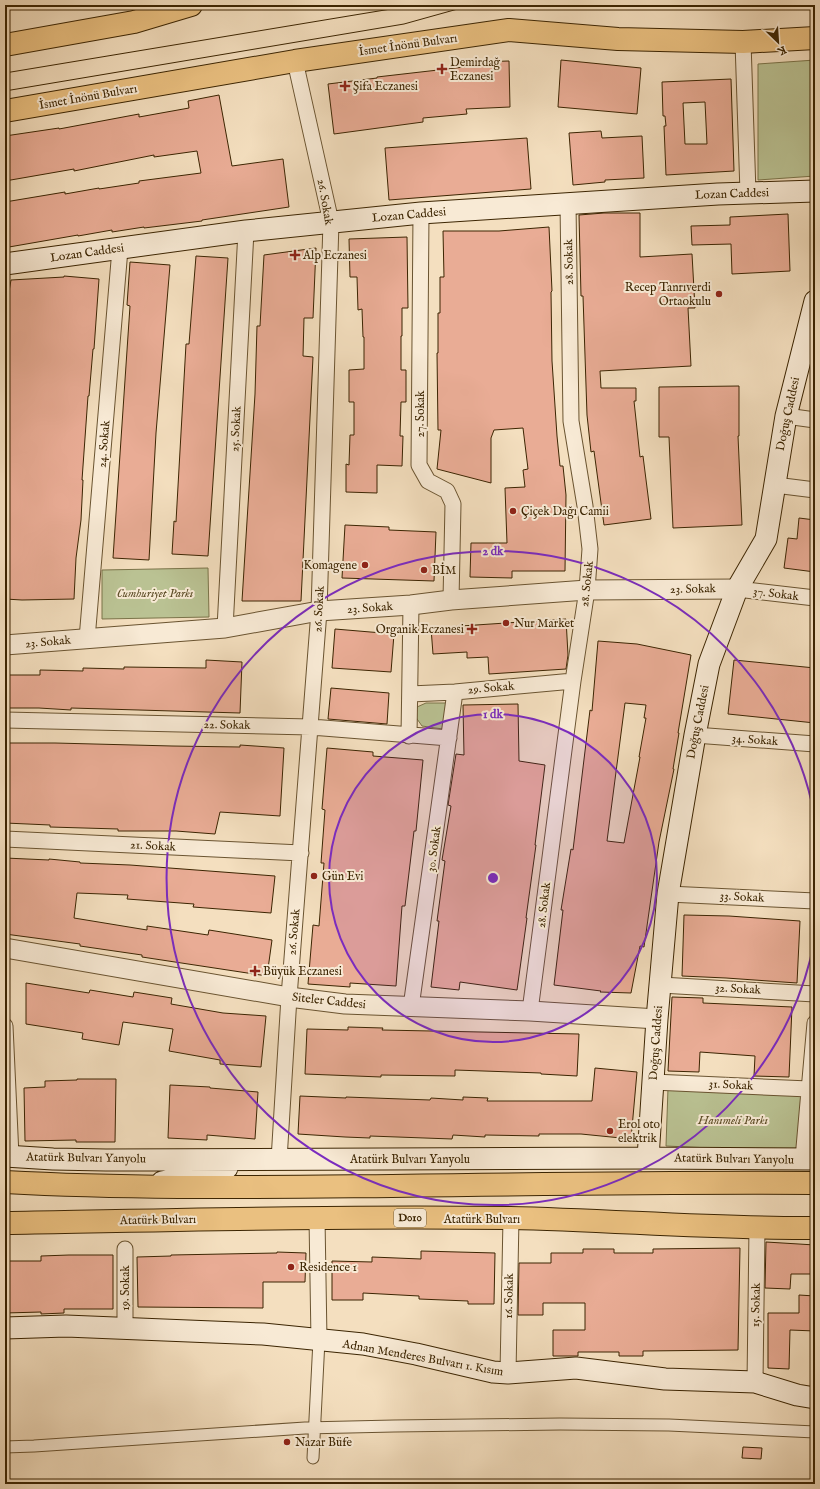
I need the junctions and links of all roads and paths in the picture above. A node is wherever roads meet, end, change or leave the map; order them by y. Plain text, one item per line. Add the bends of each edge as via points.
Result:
1 (191, 5) edge
2 (815, 38) edge
3 (743, 42) junction
4 (5, 45) edge
5 (295, 61) junction
6 (5, 111) edge
7 (815, 191) edge
8 (748, 193) junction
9 (568, 203) junction
10 (421, 213) junction
11 (331, 222) junction
12 (246, 231) junction
13 (120, 249) junction
14 (5, 264) edge
15 (815, 301) edge
16 (786, 416) junction
17 (815, 420) edge
18 (775, 485) junction
19 (815, 490) edge
20 (737, 589) junction
21 (587, 590) junction
22 (815, 598) edge
23 (451, 600) junction
24 (411, 605) junction
25 (319, 611) junction
26 (225, 628) junction
27 (87, 639) junction
28 (5, 645) edge
29 (573, 681) junction
30 (455, 692) junction
31 (410, 694) junction
32 (5, 720) edge
33 (311, 727) junction
34 (695, 735) junction
35 (409, 736) junction
36 (449, 738) junction
37 (815, 744) edge
38 (5, 839) edge
39 (301, 853) junction
40 (668, 894) junction
41 (815, 901) edge
42 (5, 948) edge
43 (661, 985) junction
44 (815, 994) edge
45 (289, 997) junction
46 (411, 1007) junction
47 (530, 1011) junction
48 (657, 1019) junction
49 (815, 1023) edge
50 (5, 1026) edge
51 (653, 1082) junction
52 (809, 1088) junction
53 (8, 1156) edge
54 (648, 1158) junction
55 (809, 1159) edge
56 (271, 1160) junction
57 (5, 1182) edge
58 (815, 1183) edge
59 (143, 1186) junction
60 (317, 1218) junction
61 (510, 1218) junction
62 (5, 1223) edge
63 (757, 1228) junction
64 (815, 1228) edge
65 (125, 1249) dead end
66 (125, 1327) junction
67 (5, 1328) edge
68 (319, 1340) junction
69 (508, 1373) junction
70 (755, 1382) junction
71 (815, 1398) edge
72 (315, 1428) junction
73 (815, 1432) edge
74 (5, 1447) edge
75 (313, 1458) dead end

1 - 4 main road via 134,22
2 - 3 main road, İsmet İnönü Bulvarı
3 - 5 main road, İsmet İnönü Bulvarı via 618,39 509,30
3 - 8 street
5 - 6 main road, İsmet İnönü Bulvarı
5 - 11 street, 26. Sokak
7 - 8 main road, Lozan Caddesi
8 - 9 main road, Lozan Caddesi
9 - 10 main road, Lozan Caddesi
9 - 21 street, 28. Sokak via 570,421 590,550
10 - 11 main road, Lozan Caddesi
10 - 23 street, 27. Sokak via 419,465 428,481 447,491 453,504
11 - 12 main road, Lozan Caddesi
11 - 25 street, 26. Sokak
12 - 13 main road, Lozan Caddesi
12 - 26 street, 25. Sokak
13 - 14 main road, Lozan Caddesi
13 - 27 street, 24. Sokak
15 - 16 main road, Doğuş Caddesi
16 - 17 street
16 - 18 main road, Doğuş Caddesi
18 - 19 street
18 - 20 main road, Doğuş Caddesi via 766,539
20 - 21 street, 23. Sokak
20 - 22 street, 37. Sokak
20 - 34 main road, Doğuş Caddesi via 709,664
21 - 23 street, 23. Sokak
21 - 29 street, 28. Sokak
23 - 24 street, 23. Sokak
24 - 25 street, 23. Sokak
24 - 31 street
25 - 26 street, 23. Sokak
25 - 33 street, 26. Sokak
26 - 27 street, 23. Sokak
27 - 28 street, 23. Sokak
29 - 30 street, 29. Sokak
29 - 47 street, 28. Sokak
30 - 31 street, 29. Sokak
30 - 36 street, 30. Sokak
31 - 35 street
32 - 33 street, 22. Sokak
33 - 35 street, 22. Sokak
33 - 39 street, 26. Sokak
34 - 37 street, 34. Sokak
34 - 40 main road, Doğuş Caddesi
35 - 36 street, 22. Sokak
36 - 46 street, 30. Sokak
38 - 39 street, 21. Sokak
39 - 45 street, 26. Sokak
40 - 41 street, 33. Sokak
40 - 43 main road, Doğuş Caddesi
42 - 45 street, Siteler Caddesi
43 - 44 street, 32. Sokak
43 - 48 main road, Doğuş Caddesi
45 - 46 street, Siteler Caddesi via 345,1004
45 - 56 street, 26. Sokak
46 - 47 street, Siteler Caddesi
47 - 48 street, Siteler Caddesi
48 - 51 main road, Doğuş Caddesi
49 - 52 street
50 - 53 street
51 - 52 street, 31. Sokak
51 - 54 main road, Doğuş Caddesi
52 - 55 street
53 - 56 main road, Atatürk Bulvarı Yanyolu via 53,1159
54 - 55 main road, Atatürk Bulvarı Yanyolu
54 - 56 main road, Atatürk Bulvarı Yanyolu
56 - 59 main road
57 - 59 main road
58 - 59 main road
60 - 61 main road, Atatürk Bulvarı / D010
60 - 62 main road, Atatürk Bulvarı / D010
60 - 68 street
61 - 63 main road, Atatürk Bulvarı / D010
61 - 69 street, 16. Sokak
63 - 64 main road, Atatürk Bulvarı / D010
63 - 70 street, 15. Sokak
65 - 66 street, 19. Sokak
66 - 67 main road, Adnan Menderes Bulvarı 1. Kısım
66 - 68 main road, Adnan Menderes Bulvarı 1. Kısım via 263,1334
68 - 69 main road, Adnan Menderes Bulvarı 1. Kısım via 363,1344
68 - 72 street
69 - 70 main road, Adnan Menderes Bulvarı 1. Kısım via 576,1368 665,1379
70 - 71 main road, Adnan Menderes Bulvarı 1. Kısım
72 - 73 street via 669,1424
72 - 74 street
72 - 75 street

